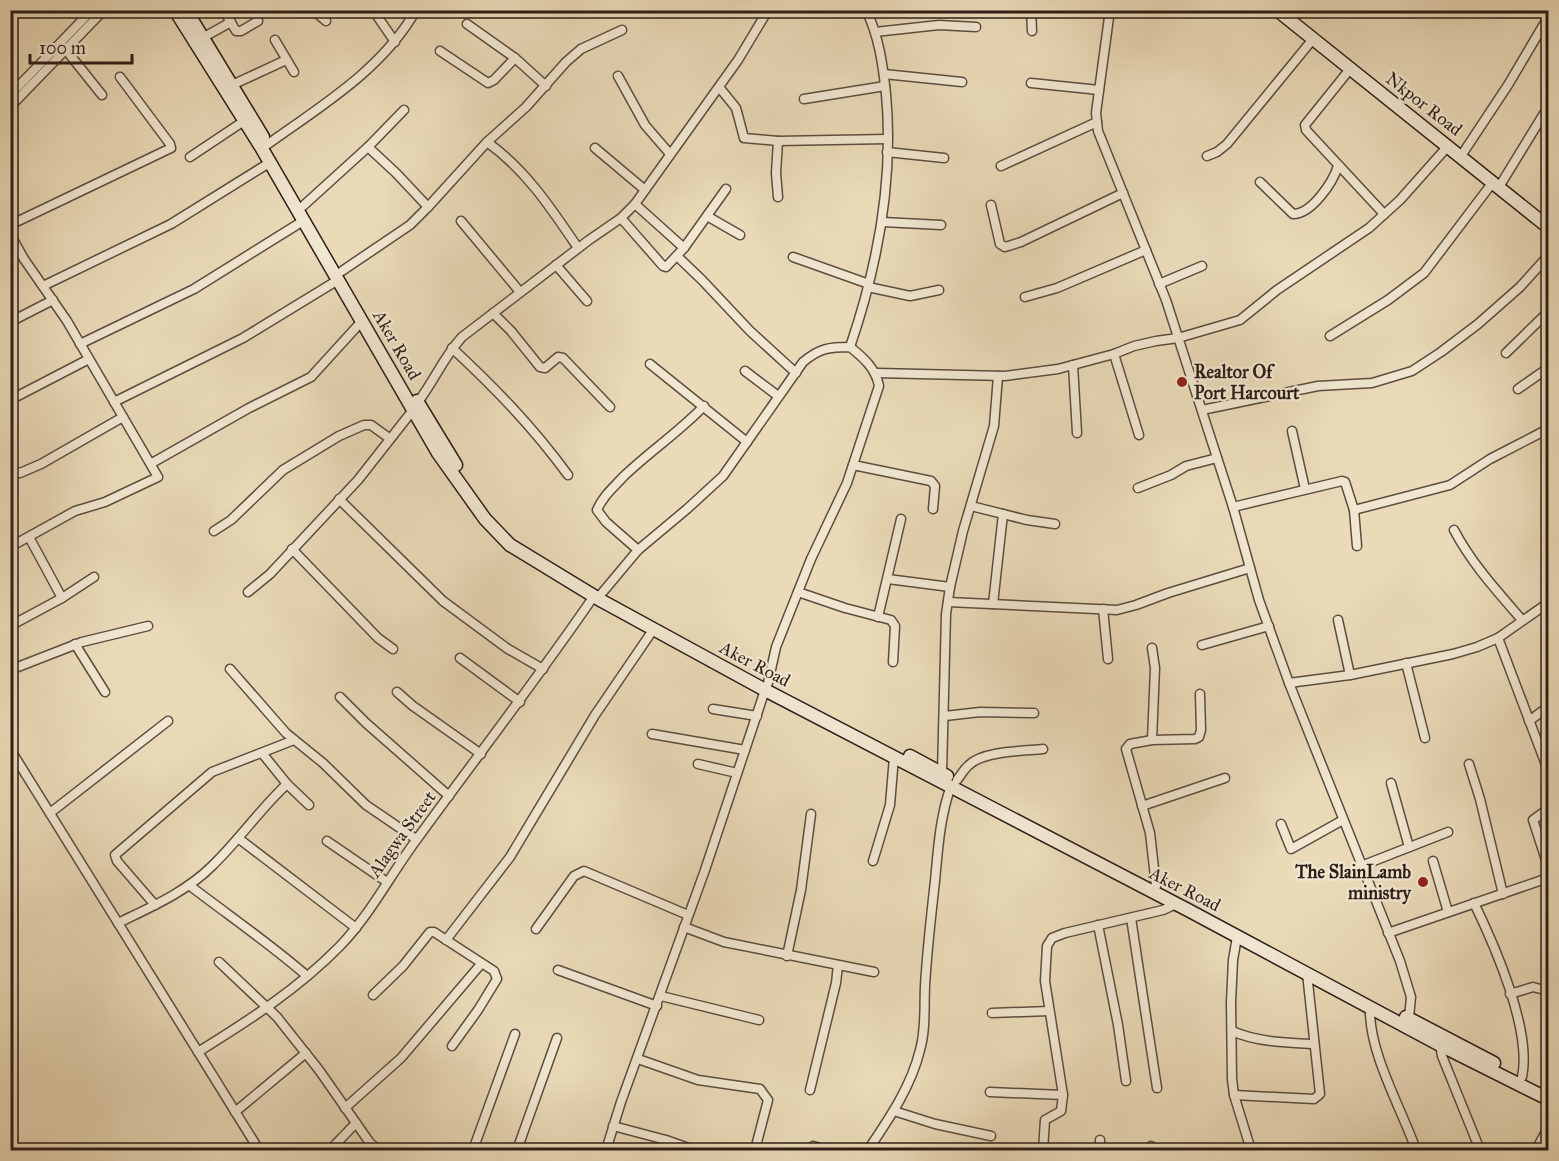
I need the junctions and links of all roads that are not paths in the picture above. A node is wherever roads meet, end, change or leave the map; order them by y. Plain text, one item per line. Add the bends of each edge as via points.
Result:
1 (92, 10) edge
2 (104, 10) edge
3 (175, 10) edge
4 (186, 10) edge
5 (313, 10) edge
6 (373, 10) edge
7 (416, 10) edge
8 (768, 10) edge
9 (866, 10) edge
10 (1031, 10) edge
11 (1110, 10) edge
12 (1277, 10) edge
13 (1543, 10) edge
14 (224, 11) edge
15 (258, 21) dead end
16 (326, 21) dead end
17 (231, 22) junction
18 (467, 24) dead end
19 (976, 27) dead end
20 (622, 30) dead end
21 (1032, 31) dead end
22 (875, 32) junction
23 (204, 37) junction
24 (1313, 39) junction
25 (275, 40) dead end
26 (395, 42) junction
27 (66, 50) junction
28 (440, 51) dead end
29 (515, 58) junction
30 (286, 60) junction
31 (1350, 69) junction
32 (294, 72) dead end
33 (884, 74) junction
34 (120, 76) dead end
35 (618, 76) dead end
36 (962, 82) dead end
37 (1031, 83) dead end
38 (232, 85) junction
39 (546, 86) junction
40 (885, 86) junction
41 (719, 87) junction
42 (1099, 90) junction
43 (11, 94) edge
44 (102, 95) dead end
45 (804, 99) dead end
46 (10, 107) edge
47 (1548, 107) edge
48 (404, 110) dead end
49 (244, 121) junction
50 (1097, 122) junction
51 (887, 139) junction
52 (778, 141) junction
53 (487, 142) junction
54 (268, 144) junction
55 (1448, 146) junction
56 (368, 147) junction
57 (596, 148) dead end
58 (887, 152) junction
59 (670, 154) junction
60 (1207, 156) dead end
61 (1461, 156) junction
62 (190, 157) dead end
63 (944, 158) dead end
64 (269, 163) junction
65 (1000, 166) dead end
66 (1338, 166) junction
67 (1260, 182) dead end
68 (1496, 185) junction
69 (726, 189) dead end
70 (645, 190) junction
71 (1122, 193) junction
72 (778, 197) dead end
73 (635, 204) junction
74 (991, 205) dead end
75 (303, 206) junction
76 (428, 207) junction
77 (1384, 214) junction
78 (707, 216) junction
79 (621, 218) junction
80 (303, 221) junction
81 (461, 221) dead end
82 (883, 222) junction
83 (10, 225) edge
84 (940, 225) dead end
85 (1548, 227) edge
86 (10, 234) edge
87 (740, 235) dead end
88 (321, 242) junction
89 (13, 244) edge
90 (578, 248) junction
91 (684, 248) junction
92 (1146, 250) junction
93 (677, 256) junction
94 (1548, 256) edge
95 (793, 257) dead end
96 (556, 265) junction
97 (1202, 266) dead end
98 (340, 275) junction
99 (1159, 284) junction
100 (869, 285) junction
101 (43, 286) junction
102 (939, 290) dead end
103 (520, 292) junction
104 (1025, 297) dead end
105 (53, 300) junction
106 (587, 301) dead end
107 (1548, 312) edge
108 (493, 313) junction
109 (362, 321) junction
110 (10, 322) edge
111 (1330, 336) dead end
112 (1178, 338) junction
113 (80, 344) junction
114 (850, 346) junction
115 (452, 348) junction
116 (1506, 353) dead end
117 (1114, 354) junction
118 (88, 359) junction
119 (650, 363) dead end
120 (1073, 365) junction
121 (1548, 368) edge
122 (745, 371) dead end
123 (796, 373) junction
124 (877, 373) junction
125 (998, 376) junction
126 (1518, 389) dead end
127 (778, 396) junction
128 (10, 400) edge
129 (114, 402) junction
130 (415, 406) junction
131 (704, 406) junction
132 (610, 407) dead end
133 (1202, 410) junction
134 (123, 417) junction
135 (1548, 429) edge
136 (1292, 431) dead end
137 (1077, 433) dead end
138 (1139, 435) dead end
139 (389, 438) junction
140 (747, 442) junction
141 (1217, 458) junction
142 (152, 463) junction
143 (853, 465) junction
144 (10, 470) edge
145 (568, 475) dead end
146 (1138, 488) dead end
147 (1305, 489) junction
148 (339, 499) junction
149 (971, 506) junction
150 (1233, 507) junction
151 (933, 509) dead end
152 (1354, 510) junction
153 (1003, 514) junction
154 (901, 519) dead end
155 (1056, 524) dead end
156 (1454, 530) dead end
157 (214, 531) dead end
158 (29, 537) junction
159 (1357, 546) dead end
160 (10, 547) edge
161 (292, 549) junction
162 (638, 550) junction
163 (1250, 568) junction
164 (94, 577) dead end
165 (888, 579) junction
166 (950, 587) junction
167 (248, 592) dead end
168 (798, 592) junction
169 (598, 595) junction
170 (62, 598) junction
171 (948, 602) junction
172 (1548, 603) edge
173 (993, 604) junction
174 (1103, 609) junction
175 (878, 617) junction
176 (1338, 620) dead end
177 (1522, 620) junction
178 (10, 626) edge
179 (147, 626) dead end
180 (1269, 626) junction
181 (653, 630) junction
182 (1498, 638) junction
183 (75, 644) junction
184 (1202, 645) dead end
185 (1152, 648) dead end
186 (393, 649) dead end
187 (460, 658) dead end
188 (1107, 659) dead end
189 (894, 662) dead end
190 (1406, 663) junction
191 (230, 669) dead end
192 (543, 669) junction
193 (10, 670) edge
194 (1350, 675) junction
195 (1289, 683) junction
196 (767, 687) junction
197 (105, 692) dead end
198 (398, 692) dead end
199 (1200, 694) dead end
200 (340, 697) dead end
201 (520, 702) junction
202 (1548, 706) edge
203 (713, 709) dead end
204 (1034, 713) dead end
205 (757, 716) junction
206 (945, 716) junction
207 (168, 721) dead end
208 (1529, 721) junction
209 (651, 734) dead end
210 (1425, 738) dead end
211 (294, 740) junction
212 (1152, 740) junction
213 (1043, 749) dead end
214 (10, 750) edge
215 (745, 750) junction
216 (262, 753) junction
217 (481, 754) junction
218 (894, 757) junction
219 (698, 764) dead end
220 (1469, 764) dead end
221 (1548, 770) edge
222 (737, 773) junction
223 (942, 773) junction
224 (1225, 778) dead end
225 (954, 783) junction
226 (1391, 783) dead end
227 (288, 784) junction
228 (449, 796) junction
229 (992, 804) junction
230 (309, 805) dead end
231 (1142, 806) junction
232 (1548, 809) edge
233 (50, 813) junction
234 (811, 814) dead end
235 (1343, 820) junction
236 (1281, 824) dead end
237 (1448, 832) dead end
238 (238, 838) junction
239 (416, 840) junction
240 (327, 841) dead end
241 (1409, 847) junction
242 (873, 861) dead end
243 (1433, 861) dead end
244 (1361, 866) junction
245 (1548, 866) edge
246 (1548, 878) edge
247 (387, 882) junction
248 (189, 885) junction
249 (1156, 886) junction
250 (1503, 894) junction
251 (1474, 903) junction
252 (1176, 904) junction
253 (155, 905) junction
254 (1448, 912) junction
255 (688, 915) junction
256 (1131, 918) junction
257 (118, 923) junction
258 (1098, 925) junction
259 (684, 927) junction
260 (356, 928) junction
261 (536, 929) dead end
262 (1388, 933) junction
263 (1237, 937) junction
264 (446, 940) junction
265 (1273, 951) junction
266 (788, 956) junction
267 (219, 962) dead end
268 (481, 964) junction
269 (838, 965) junction
270 (558, 970) dead end
271 (874, 972) dead end
272 (1307, 973) junction
273 (307, 976) junction
274 (1548, 991) edge
275 (1510, 994) junction
276 (373, 995) dead end
277 (661, 996) junction
278 (657, 1006) junction
279 (1370, 1006) junction
280 (266, 1008) junction
281 (1049, 1011) junction
282 (992, 1013) dead end
283 (1409, 1018) junction
284 (759, 1020) dead end
285 (1232, 1031) junction
286 (515, 1034) dead end
287 (557, 1038) dead end
288 (1314, 1044) junction
289 (1440, 1045) junction
290 (452, 1046) dead end
291 (198, 1052) junction
292 (306, 1053) junction
293 (638, 1059) junction
294 (1522, 1077) junction
295 (1126, 1081) dead end
296 (1157, 1088) dead end
297 (810, 1090) dead end
298 (1548, 1091) edge
299 (990, 1092) dead end
300 (1063, 1095) junction
301 (1234, 1095) junction
302 (1548, 1099) edge
303 (345, 1108) junction
304 (894, 1111) junction
305 (235, 1112) junction
306 (356, 1123) junction
307 (613, 1126) junction
308 (1548, 1128) edge
309 (992, 1136) dead end
310 (1100, 1140) dead end
311 (813, 1146) dead end
312 (259, 1150) edge
313 (330, 1150) edge
314 (379, 1150) edge
315 (473, 1150) edge
316 (517, 1150) edge
317 (606, 1150) edge
318 (694, 1150) edge
319 (755, 1150) edge
320 (827, 1150) edge
321 (868, 1150) edge
322 (1043, 1150) edge
323 (1100, 1150) edge
324 (1251, 1150) edge
325 (1416, 1150) edge
326 (1480, 1150) edge
327 (1536, 1150) edge

1 - 43 street
2 - 27 street
3 - 49 street, Aker Road
4 - 23 street, Aker Road
5 - 16 street
6 - 26 street
7 - 26 street
8 - 41 street
9 - 22 street
10 - 21 street
11 - 42 street
12 - 24 street, Nkpor Road
13 - 61 street via 1547,19
14 - 17 street
15 - 17 street via 238,32
17 - 23 street
18 - 29 street
19 - 22 street via 939,25
20 - 39 street via 581,49
22 - 33 street
23 - 38 street, Aker Road
24 - 31 street, Nkpor Road
24 - 60 street via 1227,144
25 - 30 street
26 - 54 street via 355,80
27 - 44 street
27 - 46 street
28 - 29 street via 488,83
29 - 39 street
30 - 32 street
30 - 38 street
31 - 55 street, Nkpor Road
31 - 66 street via 1305,125 1311,138
33 - 36 street
33 - 40 street
34 - 83 street via 171,147
35 - 59 street via 645,124
37 - 42 street
38 - 54 street, Aker Road
39 - 53 street
40 - 45 street
40 - 51 street
41 - 52 street via 736,108 744,138
41 - 59 street
42 - 50 street
47 - 68 street
48 - 56 street
49 - 62 street
49 - 64 street, Aker Road
50 - 65 street
50 - 71 street
51 - 52 street
51 - 58 street
52 - 72 street
53 - 76 street
53 - 90 street via 524,174
54 - 75 street, Aker Road
55 - 61 street, Nkpor Road
55 - 77 street
56 - 75 street
56 - 76 street
57 - 70 street
58 - 63 street
58 - 82 street
59 - 70 street
61 - 68 street, Nkpor Road
64 - 80 street, Aker Road
64 - 101 street via 171,224
66 - 67 street via 1326,190 1299,214 1293,214
66 - 77 street
68 - 85 street, Nkpor Road
68 - 111 street via 1424,273
69 - 78 street
70 - 73 street
71 - 74 street via 1005,247 1000,244
71 - 92 street
73 - 79 street
73 - 91 street
75 - 88 street, Aker Road
76 - 98 street
77 - 112 street via 1240,320
78 - 87 street
78 - 91 street
79 - 90 street
79 - 93 street via 663,266
80 - 88 street, Aker Road
80 - 113 street via 194,289
81 - 103 street
82 - 84 street
82 - 100 street
86 - 89 street
88 - 98 street, Aker Road
89 - 101 street
90 - 96 street
91 - 93 street
92 - 99 street
92 - 104 street via 1057,288
93 - 123 street
94 - 133 street via 1478,324 1412,371 1372,383 1318,386
95 - 100 street
96 - 103 street
96 - 106 street
97 - 99 street
98 - 109 street, Aker Road
98 - 129 street via 243,338
98 - 130 street, Aker Road
99 - 112 street
100 - 102 street via 910,296
100 - 114 street
101 - 105 street
103 - 108 street
105 - 110 street
105 - 113 street
107 - 116 street
108 - 115 street
108 - 132 street via 540,367 563,358
109 - 130 street, Aker Road
109 - 142 street via 311,377
112 - 117 street via 1156,340
112 - 133 street
113 - 118 street
114 - 123 street, Alagwa Street via 817,351
114 - 124 street
115 - 130 street
115 - 145 street via 542,438
117 - 120 street
117 - 138 street
118 - 128 street
118 - 129 street
119 - 131 street
120 - 125 street
120 - 137 street
121 - 126 street
122 - 127 street
123 - 127 street, Alagwa Street
124 - 125 street
124 - 143 street via 879,386
125 - 149 street via 994,426
127 - 140 street, Alagwa Street
129 - 134 street
130 - 139 street
130 - 169 street, Aker Road via 504,529
131 - 140 street
131 - 162 street via 602,498 597,510
133 - 141 street
134 - 142 street
134 - 144 street via 41,464 20,473
135 - 152 street via 1450,485
136 - 147 street
139 - 148 street
139 - 157 street via 371,425 339,436 283,470 231,520
140 - 162 street, Alagwa Street via 723,476
141 - 146 street via 1186,466
141 - 150 street
142 - 158 street via 156,479 75,512
143 - 151 street via 931,481 935,486
143 - 168 street
147 - 150 street
147 - 152 street via 1344,481
148 - 161 street
148 - 192 street via 442,601
149 - 153 street
149 - 166 street
150 - 163 street
152 - 159 street
153 - 155 street
153 - 173 street
154 - 165 street
156 - 177 street via 1467,554
158 - 160 street
158 - 170 street
161 - 167 street
161 - 186 street via 372,633
162 - 169 street, Alagwa Street
163 - 174 street via 1136,605
163 - 180 street
164 - 170 street
165 - 166 street
165 - 175 street
166 - 171 street
168 - 175 street
168 - 196 street via 776,647
169 - 181 street, Aker Road
169 - 192 street, Alagwa Street
169 - 196 street, Aker Road
170 - 178 street
171 - 173 street
171 - 206 street
172 - 177 street
173 - 174 street
174 - 188 street
175 - 189 street via 894,624
176 - 194 street
177 - 182 street
179 - 183 street
180 - 184 street
180 - 195 street
181 - 196 street, Aker Road
181 - 264 street via 595,715 510,857
182 - 190 street via 1453,654
182 - 208 street
183 - 193 street
183 - 197 street
185 - 212 street
187 - 201 street
190 - 194 street
190 - 210 street
191 - 211 street
192 - 201 street, Alagwa Street
194 - 195 street
195 - 235 street
196 - 205 street
196 - 218 street, Aker Road
196 - 223 street, Aker Road
198 - 217 street
199 - 212 street via 1199,737
200 - 228 street
201 - 217 street, Alagwa Street
202 - 208 street
203 - 205 street
204 - 206 street
205 - 215 street
206 - 223 street
207 - 233 street
208 - 221 street
209 - 215 street
211 - 216 street
211 - 239 street via 366,805
212 - 231 street via 1130,744 1126,749
213 - 225 street via 975,760
214 - 233 street
215 - 222 street
216 - 227 street
216 - 253 street via 212,772 115,855
217 - 228 street, Alagwa Street
218 - 225 street, Aker Road
218 - 242 street via 890,805
219 - 222 street
220 - 250 street
222 - 255 street
223 - 225 street, Aker Road
224 - 231 street
225 - 229 street, Aker Road
225 - 304 street via 946,799 939,844 921,1049
226 - 241 street
227 - 230 street
227 - 238 street
228 - 239 street, Alagwa Street
229 - 249 street, Aker Road
229 - 252 street, Aker Road
231 - 249 street via 1150,832
232 - 245 street via 1533,820
233 - 257 street
234 - 266 street
235 - 236 street via 1291,849
235 - 244 street
237 - 241 street
238 - 248 street
238 - 260 street
239 - 247 street, Alagwa Street
240 - 247 street
241 - 244 street
243 - 254 street
244 - 262 street
246 - 250 street
247 - 260 street, Alagwa Street
248 - 253 street
248 - 273 street
249 - 265 street, Aker Road
250 - 251 street
251 - 254 street
251 - 275 street
252 - 256 street
252 - 263 street, Aker Road
253 - 257 street
254 - 262 street
255 - 259 street
255 - 261 street via 584,872 574,876
256 - 258 street
256 - 296 street
257 - 291 street
258 - 281 street via 1052,938 1047,946 1045,981
258 - 295 street
259 - 266 street via 724,942
259 - 277 street
260 - 273 street, Alagwa Street
262 - 283 street via 1411,997
263 - 265 street, Aker Road
263 - 285 street
264 - 268 street
264 - 276 street via 430,932 404,966
265 - 272 street, Aker Road
265 - 283 street, Aker Road
266 - 269 street
267 - 280 street
268 - 290 street via 494,971 497,978
268 - 303 street via 400,1058
269 - 271 street
269 - 297 street
270 - 278 street
272 - 279 street, Aker Road
272 - 288 street
273 - 280 street, Alagwa Street
274 - 275 street via 1533,987
275 - 294 street via 1523,1036
277 - 278 street
277 - 284 street
278 - 293 street
279 - 289 street, Aker Road
279 - 325 street via 1376,1047
280 - 291 street, Alagwa Street
280 - 292 street
281 - 282 street
281 - 300 street
283 - 294 street, Aker Road
285 - 288 street via 1262,1039
285 - 301 street
286 - 315 street
287 - 316 street
288 - 301 street via 1320,1094 1317,1098
289 - 302 street, Aker Road
289 - 326 street
291 - 305 street
292 - 303 street
292 - 305 street
293 - 307 street
293 - 319 street via 698,1080 760,1089 768,1100
294 - 298 street, Aker Road
299 - 300 street
300 - 322 street via 1061,1111 1045,1120
301 - 324 street
303 - 306 street
304 - 309 street
304 - 321 street
305 - 312 street
306 - 313 street
306 - 314 street
307 - 317 street
307 - 318 street
308 - 327 street
310 - 323 street
311 - 320 street

